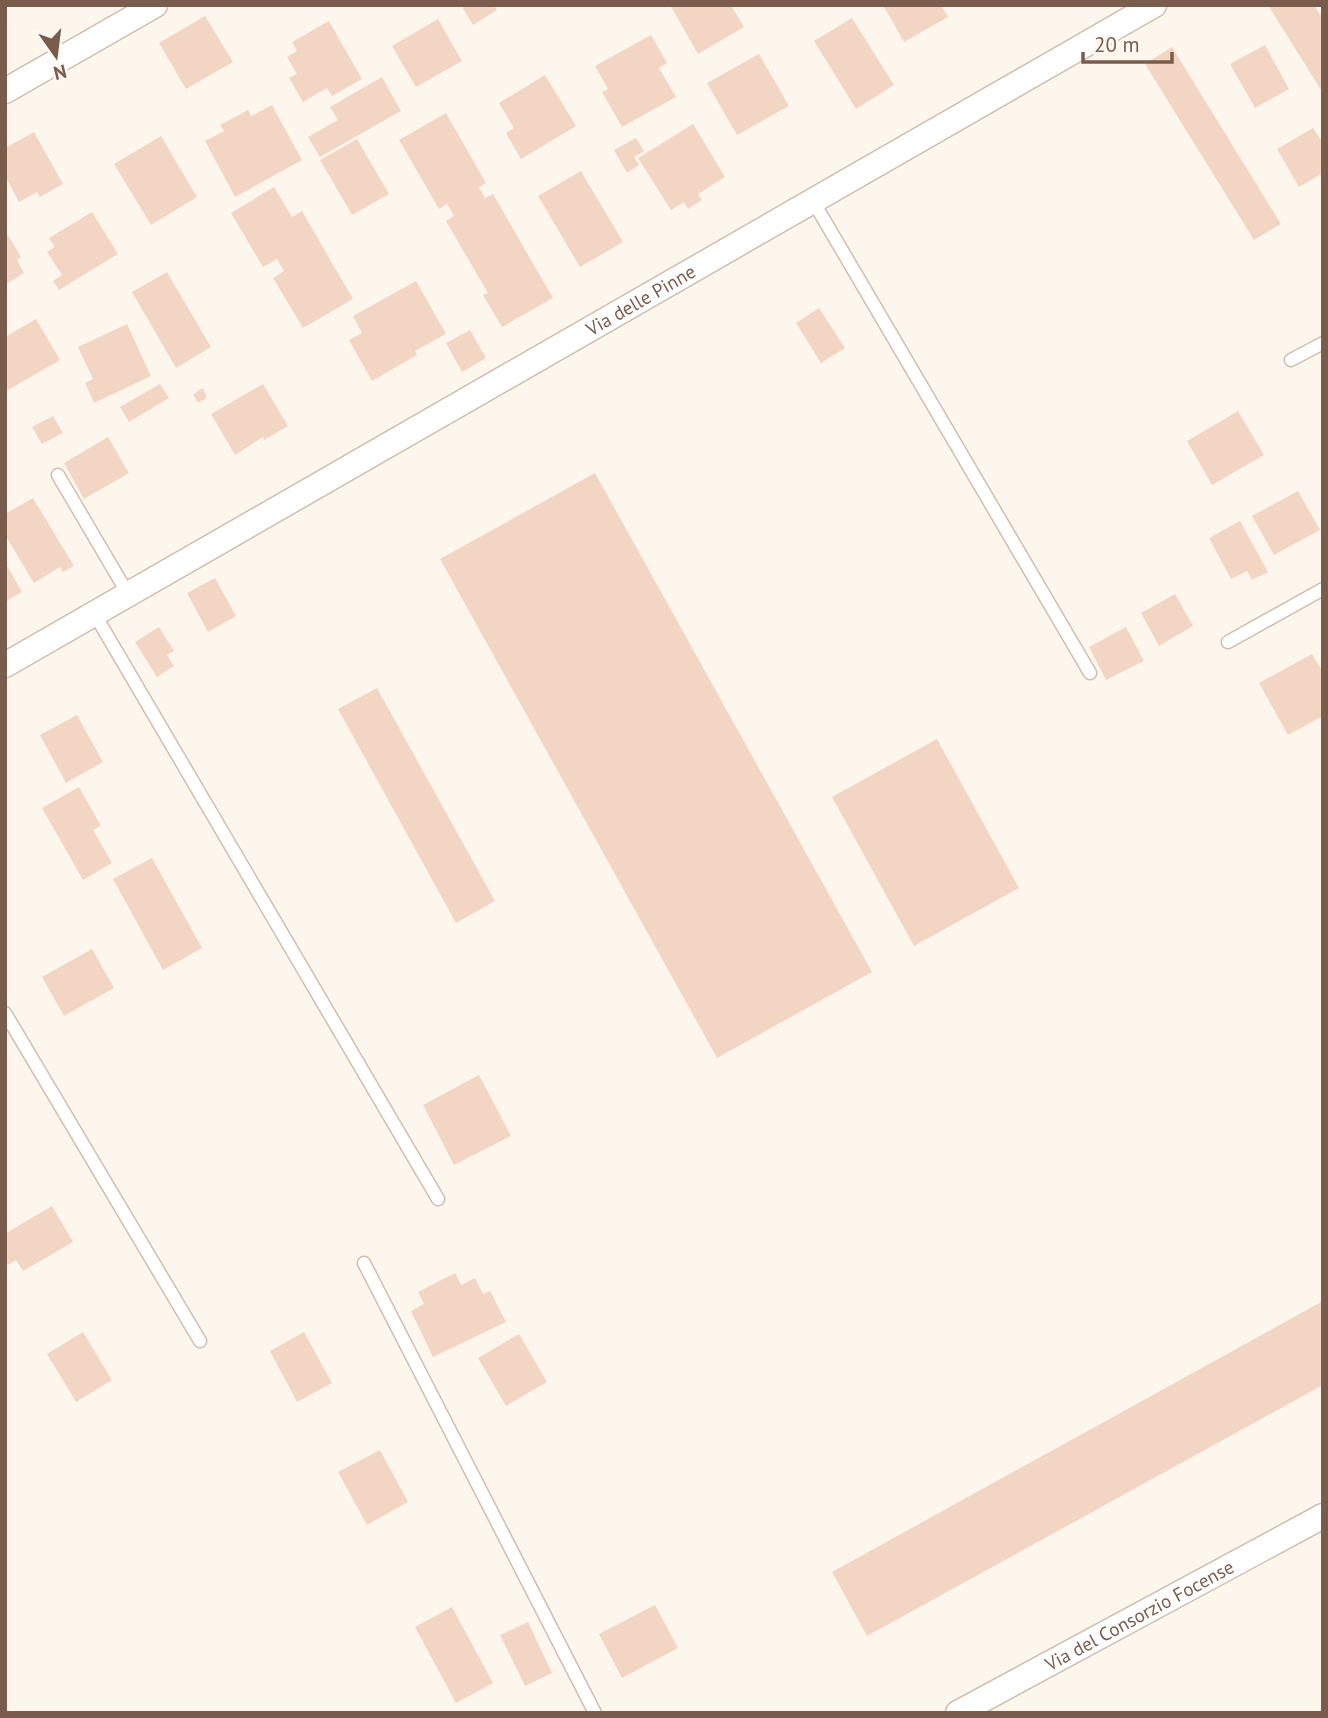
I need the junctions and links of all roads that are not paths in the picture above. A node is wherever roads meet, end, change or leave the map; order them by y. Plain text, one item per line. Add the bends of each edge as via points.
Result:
1 (155, 5) edge
2 (1154, 5) edge
3 (5, 91) edge
4 (813, 201) junction
5 (1323, 343) edge
6 (1291, 360) dead end
7 (58, 475) dead end
8 (1323, 589) edge
9 (128, 594) junction
10 (94, 613) junction
11 (1228, 642) dead end
12 (5, 664) edge
13 (1090, 673) dead end
14 (5, 1013) edge
15 (438, 1199) dead end
16 (364, 1263) dead end
17 (200, 1341) dead end
18 (1323, 1516) edge
19 (596, 1713) edge
20 (958, 1713) edge

1 - 3 street
2 - 4 street, Via delle Pinne
4 - 9 street, Via delle Pinne
4 - 13 lane
5 - 6 lane
7 - 9 lane
8 - 11 lane
9 - 10 street, Via delle Pinne
10 - 12 street, Via delle Pinne
10 - 15 lane
14 - 17 lane
16 - 19 lane
18 - 20 street, Via del Consorzio Focense

